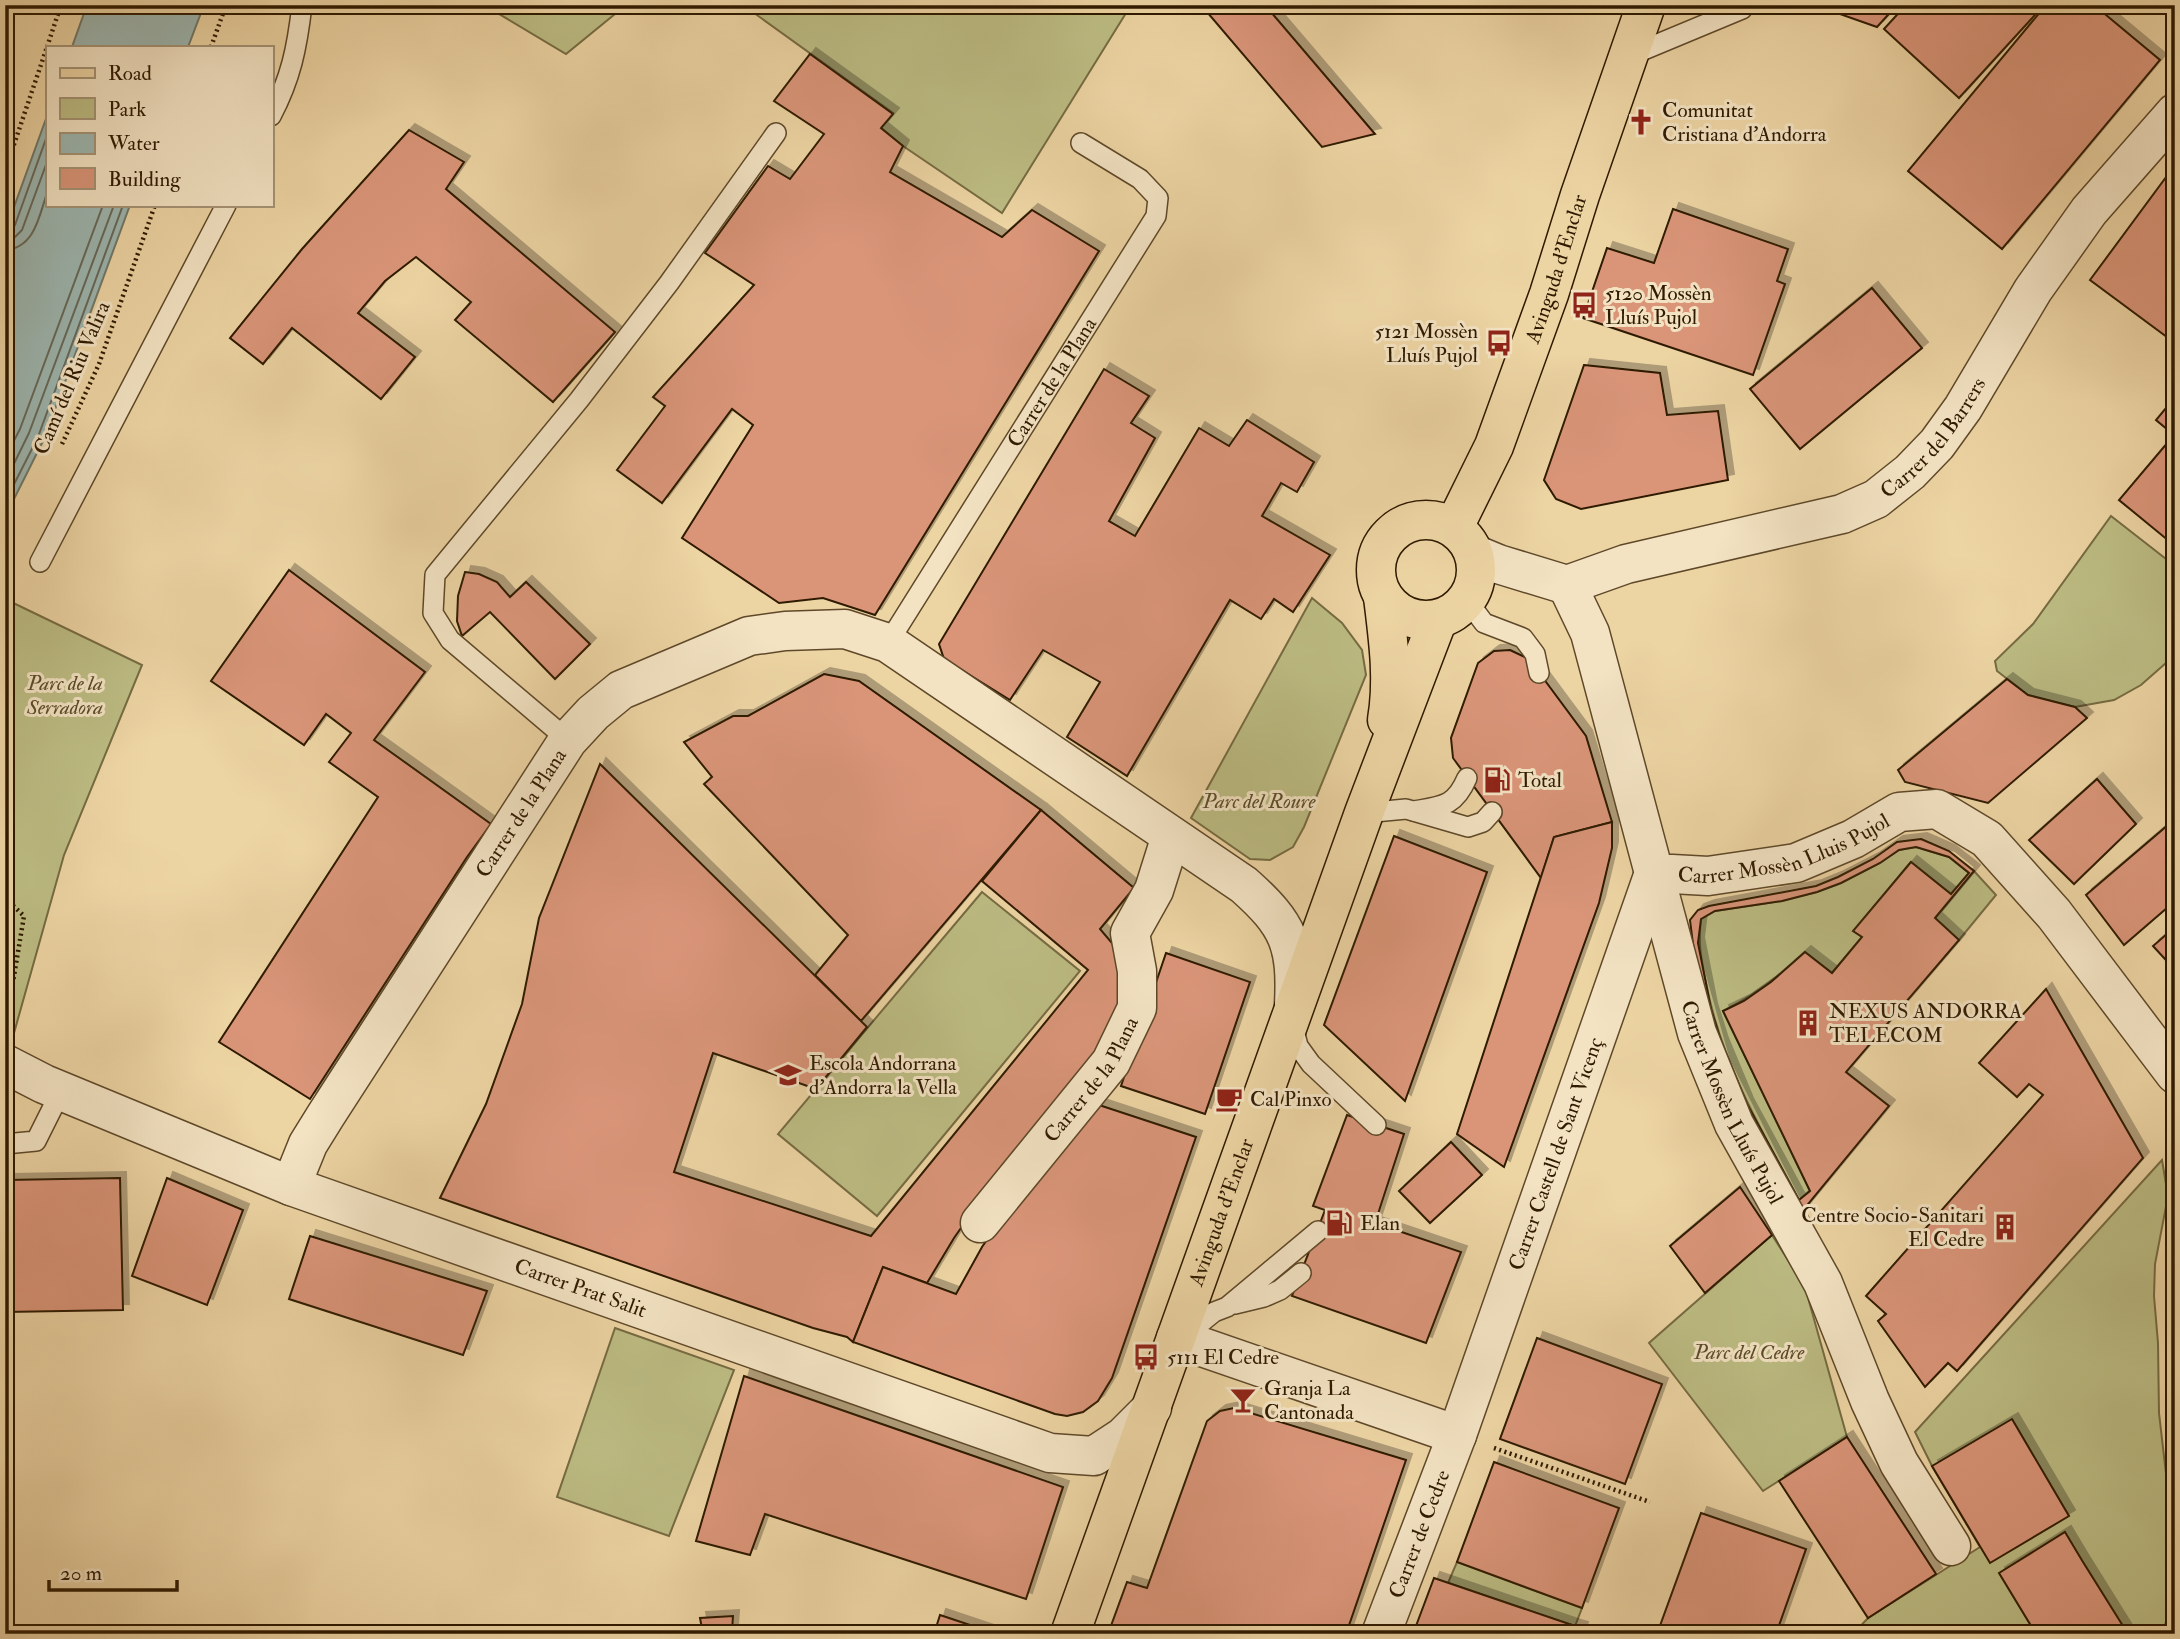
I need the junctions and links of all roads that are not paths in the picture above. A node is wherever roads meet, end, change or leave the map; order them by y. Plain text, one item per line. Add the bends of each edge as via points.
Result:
1 (302, 5) edge
2 (1646, 5) edge
3 (1743, 5) edge
4 (1628, 57) junction
5 (273, 112) edge
6 (2175, 113) edge
7 (776, 133) dead end
8 (1081, 143) dead end
9 (225, 206) edge
10 (1464, 540) junction
11 (40, 562) dead end
12 (1567, 585) junction
13 (1383, 597) junction
14 (1480, 612) junction
15 (1438, 620) junction
16 (888, 643) junction
17 (1510, 650) dead end
18 (1539, 673) dead end
19 (568, 740) junction
20 (1467, 778) dead end
21 (1368, 802) junction
22 (1413, 811) junction
23 (1492, 812) dead end
24 (1171, 835) junction
25 (1654, 873) junction
26 (1292, 1014) junction
27 (5, 1064) edge
28 (2175, 1074) edge
29 (61, 1091) junction
30 (1376, 1125) dead end
31 (5, 1144) edge
32 (291, 1186) junction
33 (980, 1223) dead end
34 (1318, 1231) dead end
35 (1301, 1273) dead end
36 (1227, 1307) junction
37 (1178, 1339) junction
38 (1152, 1408) junction
39 (1457, 1435) junction
40 (1951, 1546) dead end
41 (1070, 1634) edge
42 (1381, 1634) edge

1 - 5 lane via 298,45
2 - 4 main road, Avinguda d'Enclar
3 - 4 lane
4 - 10 main road, Avinguda d'Enclar
6 - 12 street, Carrer del Barrers via 2089,211 2033,290 1937,443 1876,499 1842,514 1626,564
7 - 19 lane via 579,400 435,575 433,613 450,640
8 - 16 lane, Carrer de la Plana via 1140,179 1157,198 1156,216
9 - 11 lane
10 - 12 street via 1498,564
10 - 13 main road via 1440,521 1410,522 1397,529 1378,553 1377,582
10 - 14 main road via 1477,568
12 - 25 street, Carrer Mossèn Lluis Pujol via 1590,633
13 - 15 main road via 1412,619
13 - 21 main road, Avinguda d'Enclar via 1390,648 1390,701
14 - 15 main road via 1455,611
14 - 17 lane
14 - 18 lane via 1523,638 1535,654
15 - 21 main road, Avinguda d'Enclar
16 - 19 street, Carrer de la Plana via 845,629 748,636 621,690
16 - 24 street, Carrer de la Plana
19 - 32 street, Carrer de la Plana via 326,1115
20 - 22 lane via 1452,801
21 - 22 lane
21 - 26 main road, Avinguda d'Enclar
22 - 23 lane via 1468,827
24 - 26 street, Carrer de la Plana via 1244,885 1284,929 1295,973
24 - 33 street, Carrer de la Plana via 1154,890 1130,933 1137,1008 1111,1062
25 - 28 street, Carrer Mossèn Lluis Pujol via 1708,876 1797,863 1853,839 1899,812 1937,809 1987,839 2054,914
25 - 39 street, Carrer Castell de Sant Vicenç
25 - 40 street, Carrer Mossèn Lluís Pujol via 1697,1033 1734,1124 1822,1283 1899,1463
26 - 30 lane via 1298,1046 1311,1064
26 - 37 main road, Avinguda d'Enclar
27 - 29 street, Carrer Prat Salit
29 - 31 lane via 36,1141
29 - 32 street, Carrer Prat Salit
32 - 38 street, Carrer Prat Salit via 1051,1454 1094,1456 1124,1437
34 - 36 lane
35 - 36 lane via 1280,1290
36 - 37 lane
37 - 38 main road, Avinguda d'Enclar
37 - 39 street
38 - 41 main road, Avinguda d'Enclar
39 - 42 street, Carrer de Cedre

